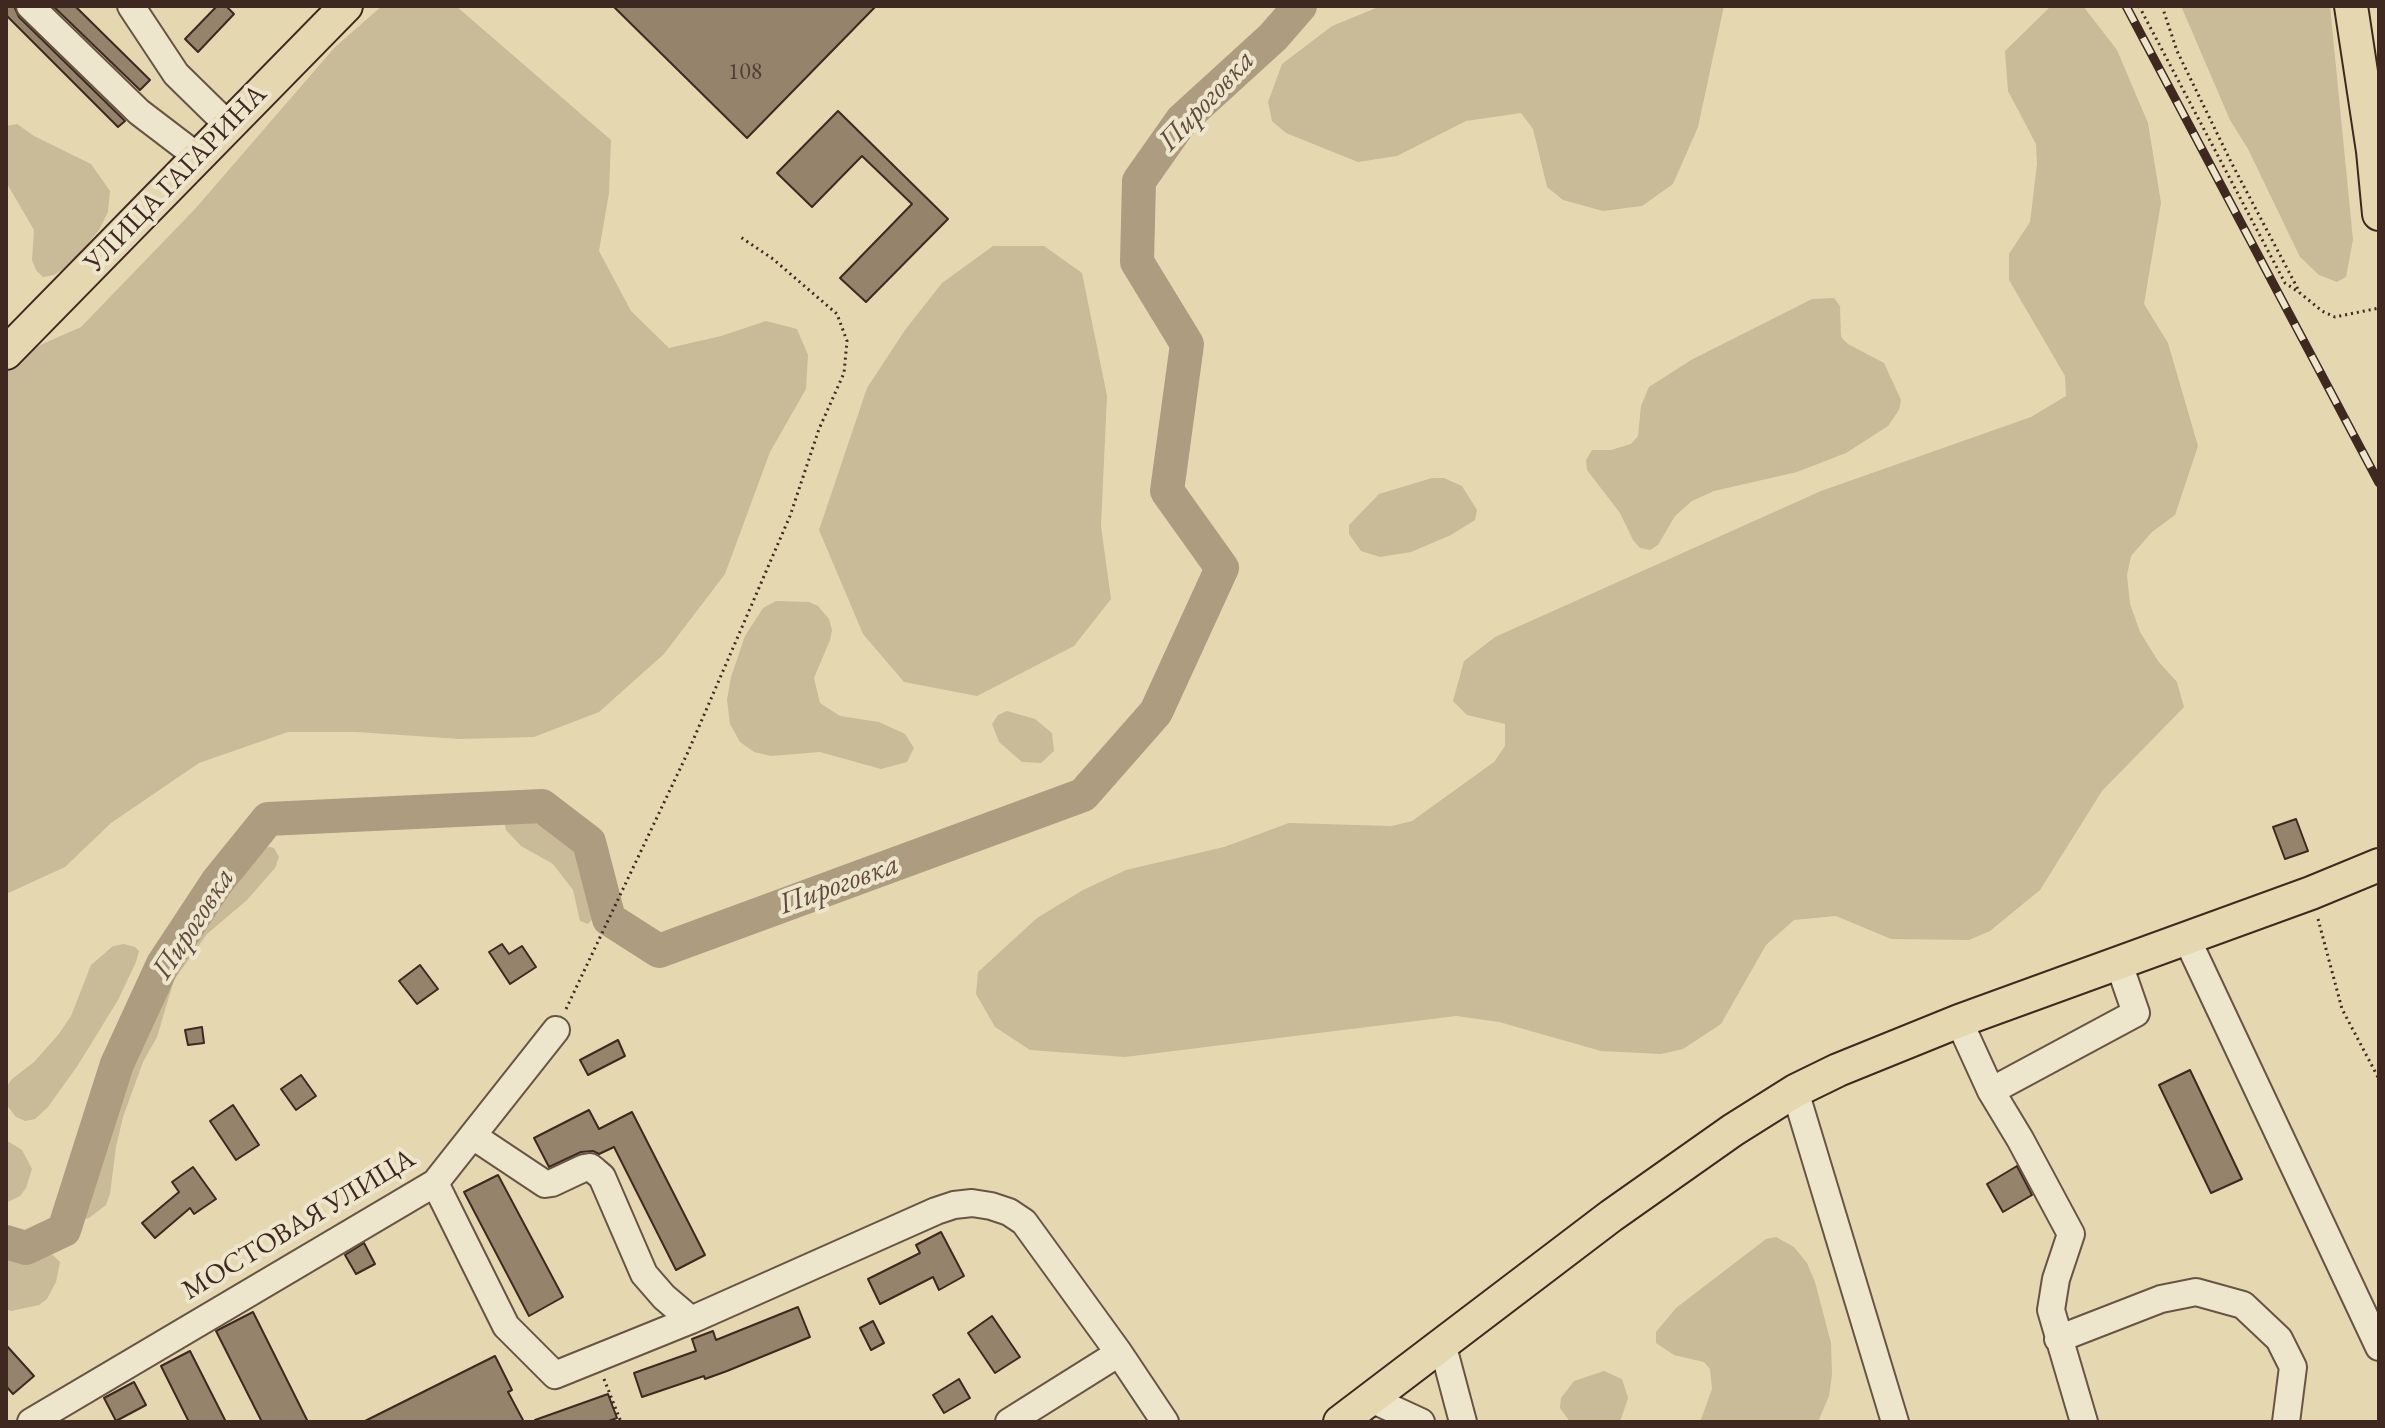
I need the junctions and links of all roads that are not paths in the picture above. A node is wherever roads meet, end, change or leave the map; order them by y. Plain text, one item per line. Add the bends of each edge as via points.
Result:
1 (30, 6) edge
2 (131, 6) edge
3 (346, 6) edge
4 (2351, 6) edge
5 (229, 126) junction
6 (198, 157) junction
7 (2379, 214) edge
8 (6, 353) edge
9 (2379, 865) edge
10 (2187, 939) junction
11 (2119, 964) junction
12 (1959, 1021) junction
13 (556, 1030) road end
14 (1795, 1091) junction
15 (1991, 1091) junction
16 (473, 1136) junction
17 (435, 1183) junction
18 (691, 1320) junction
19 (2058, 1339) junction
20 (1442, 1343) junction
21 (2379, 1347) edge
22 (1119, 1353) junction
23 (1369, 1398) junction
24 (31, 1422) edge
25 (1009, 1422) edge
26 (1165, 1422) edge
27 (1340, 1422) edge
28 (1421, 1422) edge
29 (1463, 1422) edge
30 (1895, 1422) edge
31 (2084, 1422) edge
32 (2286, 1422) edge

1 - 6 street via 139,112
2 - 5 street via 176,74
3 - 5 main road, УЛИЦА ГАГАРИНА
4 - 7 main road
5 - 6 main road, УЛИЦА ГАГАРИНА
6 - 8 main road, УЛИЦА ГАГАРИНА
9 - 10 main road
10 - 11 main road
10 - 21 street
11 - 12 main road
11 - 15 street via 2136,1013
12 - 14 main road
12 - 15 street
13 - 16 street, МОСТОВАЯ УЛИЦА
14 - 20 main road via 1611,1216
14 - 30 street
15 - 19 street via 2071,1234 2051,1310
16 - 17 street, МОСТОВАЯ УЛИЦА
16 - 18 street via 545,1184 584,1168 595,1171 644,1274
17 - 18 street via 506,1326 555,1375
17 - 24 street, МОСТОВАЯ УЛИЦА
18 - 22 street via 936,1211 972,1203 1009,1212 1024,1222
19 - 31 street
19 - 32 street via 2161,1299 2196,1292 2243,1305 2279,1339 2293,1367
20 - 23 main road
20 - 29 street
22 - 25 street
22 - 26 street
23 - 27 main road
23 - 28 street

